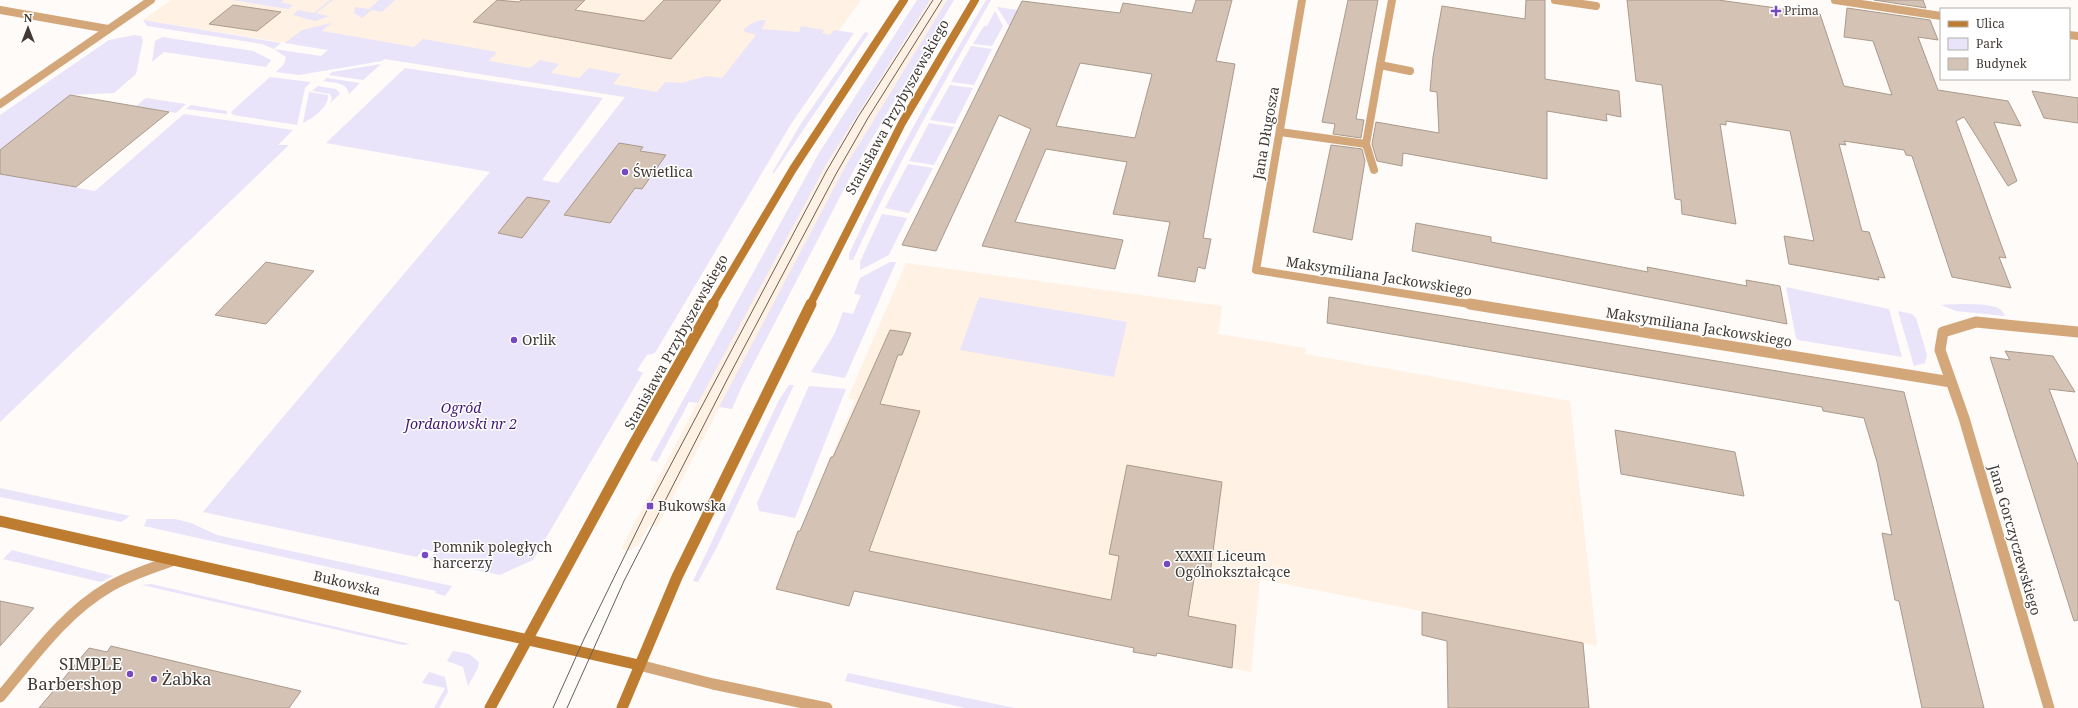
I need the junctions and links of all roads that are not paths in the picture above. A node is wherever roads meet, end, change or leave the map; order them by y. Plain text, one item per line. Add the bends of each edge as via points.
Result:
1 (151, 0) edge
2 (904, 0) edge
3 (975, 0) edge
4 (1302, 0) edge
5 (1392, 0) edge
6 (1555, 0) edge
7 (1835, 0) edge
8 (1863, 2) edge
9 (1596, 6) dead end
10 (0, 10) edge
11 (1940, 16) edge
12 (108, 29) junction
13 (1380, 65) junction
14 (1410, 70) dead end
15 (0, 104) edge
16 (1280, 132) junction
17 (1366, 144) junction
18 (1374, 170) dead end
19 (1256, 270) joint
20 (2078, 332) edge
21 (1951, 382) junction
22 (0, 521) edge
23 (174, 560) junction
24 (526, 640) junction
25 (639, 666) junction
26 (0, 697) edge
27 (490, 708) edge
28 (622, 708) edge
29 (827, 708) edge
30 (2049, 708) edge

1 - 12 street
2 - 24 main road, Stanisława Przybyszewskiego via 778,193
3 - 25 main road, Stanisława Przybyszewskiego via 902,123 852,220 677,578
4 - 16 street, Jana Długosza
5 - 13 street
6 - 9 street
7 - 8 street
8 - 11 street
10 - 12 street
12 - 15 street
13 - 14 street
13 - 17 street
16 - 17 street
16 - 19 street, Jana Długosza
17 - 18 street
19 - 21 street, Maksymiliana Jackowskiego
20 - 21 street via 1976,322 1943,332 1940,350
21 - 30 street, Jana Gorczyczewskiego via 1964,418
22 - 23 main road, Bukowska
23 - 24 main road, Bukowska
23 - 26 street via 137,573 92,598 65,622
24 - 25 main road, Bukowska
24 - 27 main road, Stanisława Przybyszewskiego
25 - 28 main road, Stanisława Przybyszewskiego
25 - 29 street, Bukowska

